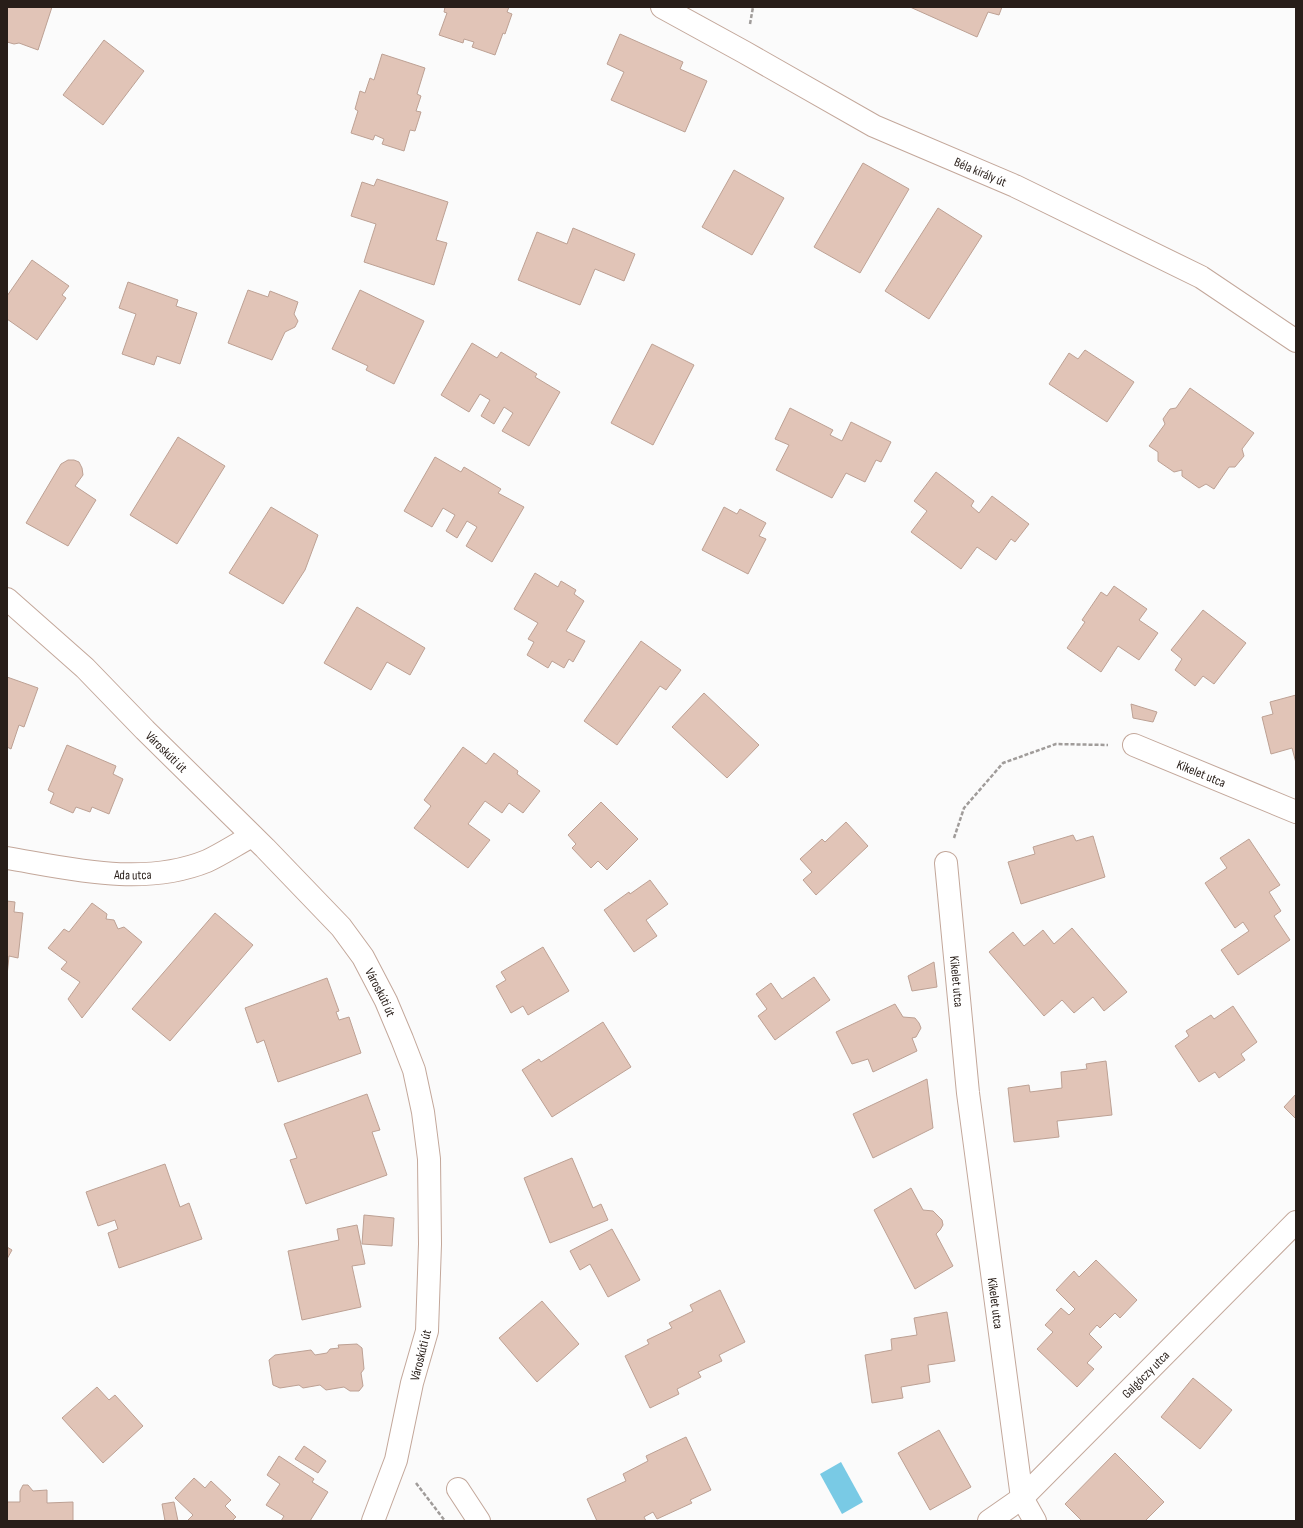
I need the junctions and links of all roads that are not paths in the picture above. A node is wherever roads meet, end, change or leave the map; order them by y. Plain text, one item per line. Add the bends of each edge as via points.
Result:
1 (662, 7) edge
2 (1296, 341) edge
3 (7, 599) edge
4 (1134, 745) road end
5 (1296, 812) edge
6 (252, 836) junction
7 (7, 858) edge
8 (946, 863) road end
9 (1296, 1222) edge
10 (458, 1489) dead end
11 (1022, 1498) junction
12 (373, 1521) edge
13 (479, 1521) edge
14 (989, 1521) edge
15 (1035, 1521) edge

1 - 2 street, Béla király út via 874,126 1015,186 1201,277
3 - 6 street, Városkúti út via 85,668
4 - 5 street, Kikelet utca
6 - 7 street, Ada utca via 207,861 157,873 113,874
6 - 12 street, Városkúti út via 341,927 363,957 386,1001 414,1070 422,1112 429,1166 427,1331 412,1383 396,1460
8 - 11 street, Kikelet utca via 968,1093
9 - 11 street, Galgóczy utca
10 - 13 street
11 - 14 street, Galgóczy utca
11 - 15 street, Kikelet utca

